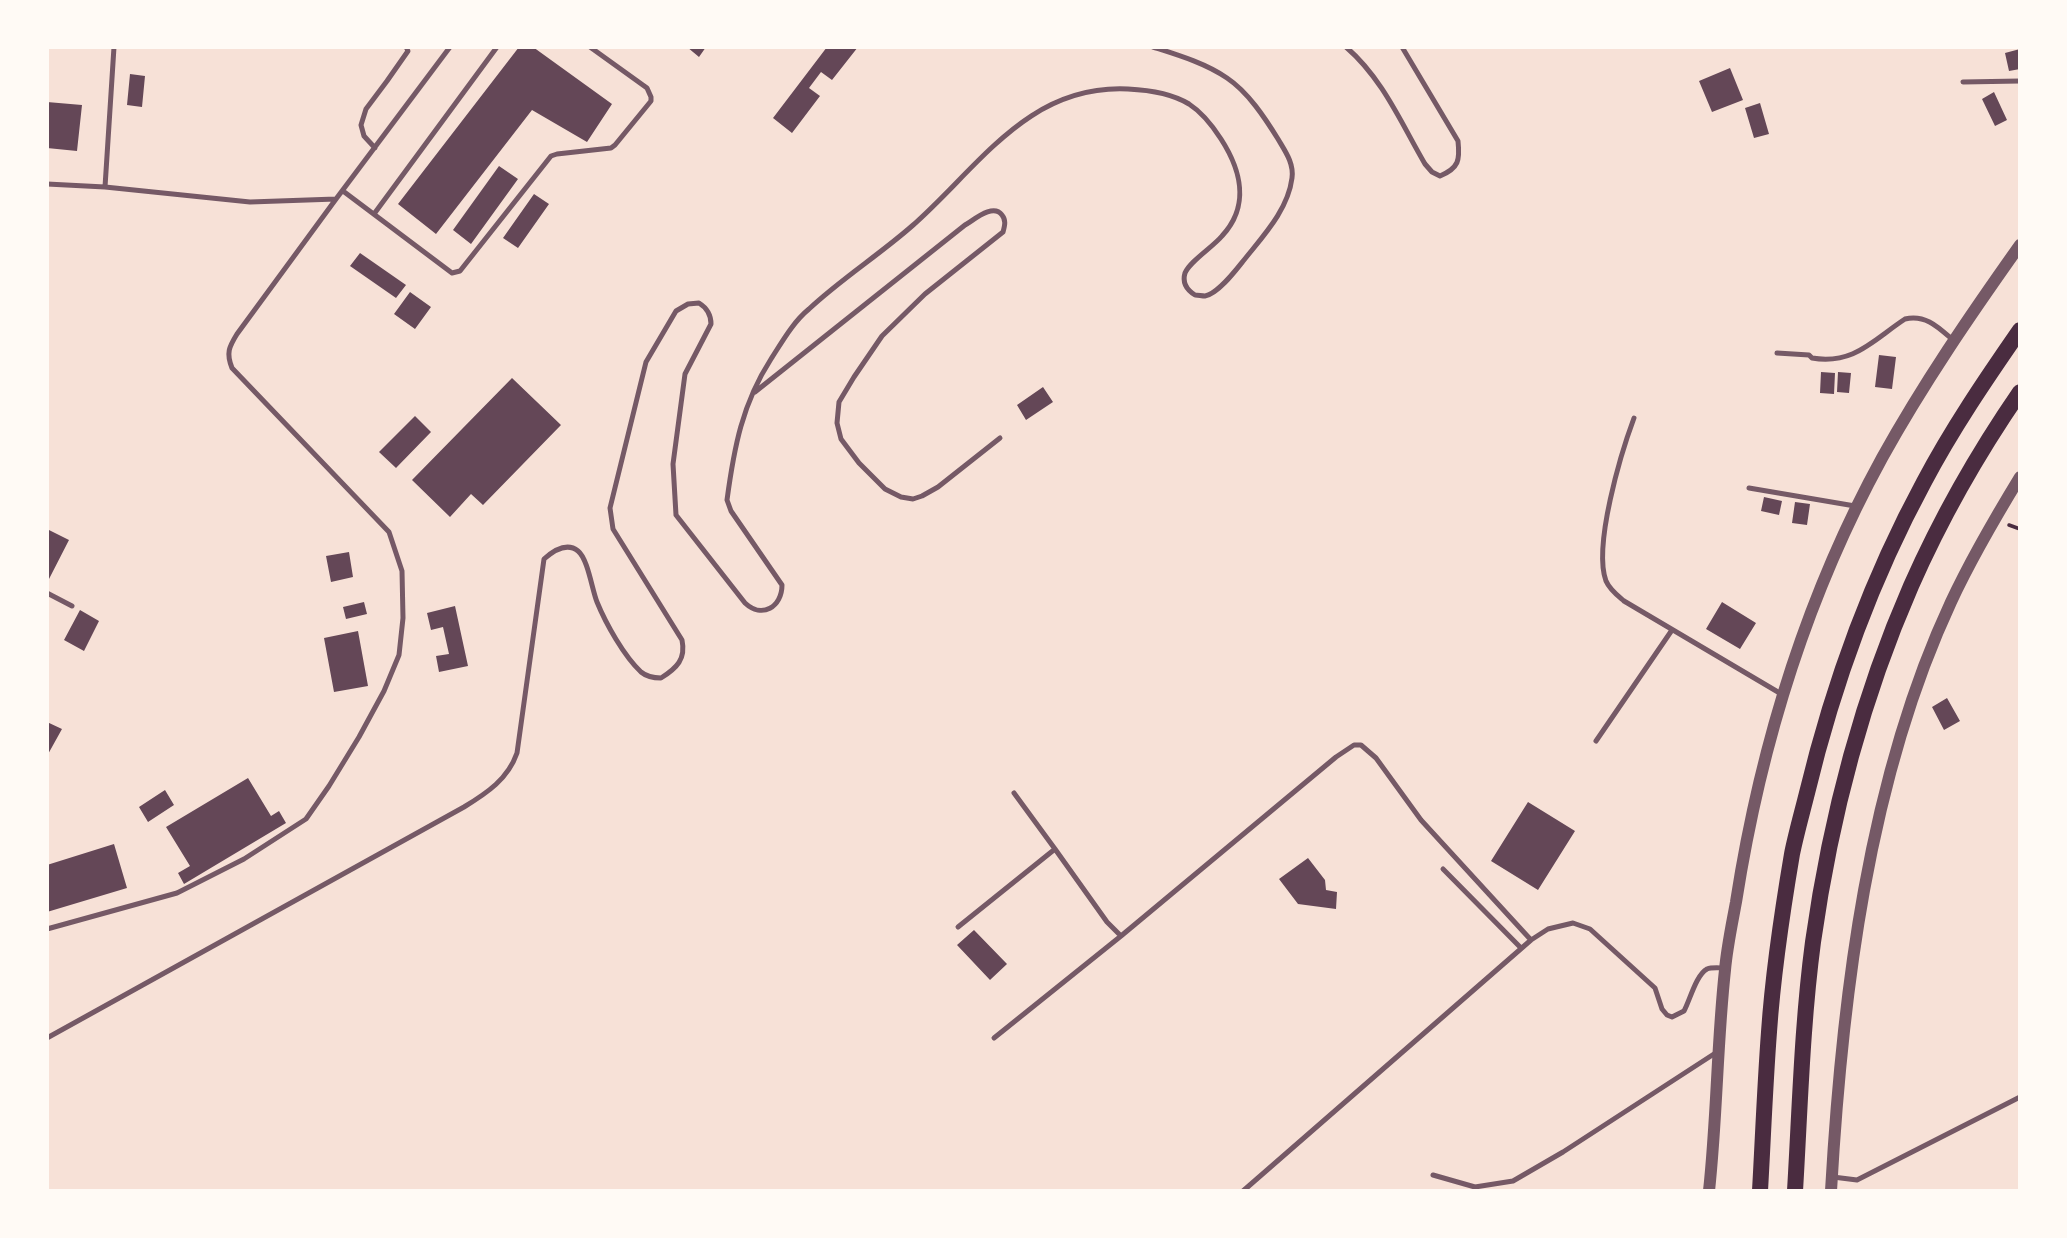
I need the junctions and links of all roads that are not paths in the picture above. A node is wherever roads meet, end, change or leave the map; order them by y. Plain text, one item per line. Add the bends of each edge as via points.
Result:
1 (114, 47) edge
2 (406, 47) edge
3 (450, 47) edge
4 (497, 47) edge
5 (590, 47) edge
6 (1153, 47) edge
7 (1346, 47) edge
8 (1402, 47) edge
9 (2020, 81) edge
10 (1963, 82) dead end
11 (375, 148) junction
12 (47, 184) edge
13 (105, 187) junction
14 (343, 191) junction
15 (336, 199) junction
16 (374, 214) junction
17 (2020, 245) edge
18 (2020, 330) edge
19 (1954, 341) junction
20 (1777, 353) dead end
21 (2020, 392) edge
22 (752, 394) junction
23 (1634, 418) dead end
24 (1000, 438) dead end
25 (2020, 477) edge
26 (1749, 488) dead end
27 (1858, 507) junction
28 (47, 593) edge
29 (72, 606) dead end
30 (1672, 630) junction
31 (1784, 696) junction
32 (1596, 741) dead end
33 (1014, 793) dead end
34 (1055, 849) junction
35 (1443, 869) dead end
36 (958, 927) dead end
37 (47, 929) edge
38 (1121, 936) junction
39 (1531, 940) junction
40 (1521, 948) junction
41 (1725, 968) junction
42 (47, 1038) edge
43 (994, 1038) dead end
44 (1719, 1050) junction
45 (2020, 1097) edge
46 (1433, 1175) dead end
47 (1832, 1176) junction
48 (1243, 1191) edge
49 (1709, 1191) edge
50 (1760, 1191) edge
51 (1795, 1191) edge
52 (1831, 1191) edge

1 - 13 lane
2 - 11 lane via 408,51 366,109 361,125 363,136
3 - 11 lane
4 - 16 lane
5 - 16 lane via 647,88 651,101 611,148 551,156 460,271 452,273
6 - 22 lane via 1229,79 1269,124 1292,167 1281,210 1219,288 1206,296 1195,295 1184,278 1186,269 1229,228 1238,205 1236,167 1210,122 1182,100 1152,91 1107,88 1085,92 1038,111 1015,127 913,225 807,310 770,360
7 - 8 lane via 1389,97 1425,164 1440,176 1457,165 1458,141
9 - 10 lane
11 - 14 lane
12 - 13 lane
13 - 15 lane via 250,202
14 - 15 lane
14 - 16 lane
15 - 37 lane via 237,334 228,359 389,532 402,571 399,655 359,737 306,819 244,859 177,893
17 - 19 street
18 - 50 highway via 1924,481 1879,572 1829,711 1793,851 1779,938
19 - 20 lane via 1927,319 1913,317 1852,355 1834,360
19 - 27 street via 1882,458
21 - 51 highway via 1955,497 1911,586 1849,767 1813,943
22 - 24 lane via 965,225 990,210 999,211 1006,224 1003,232 882,335 839,402 837,423 841,439 859,463 901,498 913,499 937,487
22 - 42 lane via 740,425 727,500 782,585 780,599 772,609 749,608 676,515 673,464 685,374 711,324 709,312 699,303 688,304 676,311 646,362 610,508 613,529 682,640 678,665 661,678 642,673 619,644 597,603 582,555 568,547 551,553 544,559 517,753 510,771 494,787
23 - 30 lane via 1611,494 1604,549 1606,581 1625,601
25 - 47 street via 1951,603 1917,686 1888,778 1869,866 1843,1036
26 - 27 lane
27 - 31 street via 1835,553
28 - 29 lane
30 - 31 lane
30 - 32 lane
31 - 41 street via 1745,842
33 - 34 lane
34 - 36 lane
34 - 38 lane
35 - 40 lane
38 - 39 lane via 1336,757 1361,745 1376,758 1421,820
38 - 43 lane
39 - 40 lane
39 - 41 lane via 1548,929 1573,923 1590,929 1655,988 1662,1009 1672,1017 1684,1010 1703,972
40 - 48 lane
41 - 44 street
44 - 46 lane via 1513,1181 1475,1187
44 - 49 street
45 - 47 lane via 1857,1180
47 - 52 street

